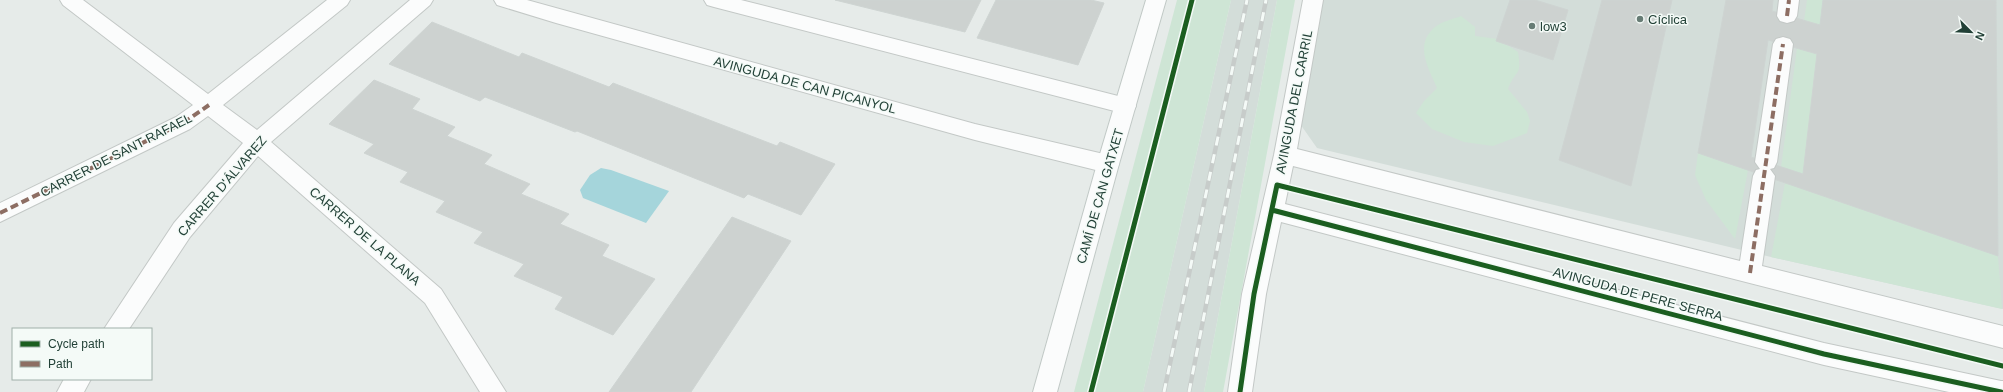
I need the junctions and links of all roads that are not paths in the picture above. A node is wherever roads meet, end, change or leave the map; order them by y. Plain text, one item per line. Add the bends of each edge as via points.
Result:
1 (70, 0) edge
2 (340, 0) edge
3 (423, 0) edge
4 (504, 0) edge
5 (714, 0) edge
6 (1156, 0) edge
7 (1313, 0) edge
8 (1784, 44) dead end
9 (209, 105) junction
10 (1126, 106) junction
11 (257, 142) junction
12 (1285, 155) junction
13 (1108, 164) junction
14 (1272, 210) junction
15 (0, 214) edge
16 (1750, 273) junction
17 (117, 328) edge
18 (2003, 337) edge
19 (78, 380) edge
20 (69, 392) edge
21 (494, 392) edge
22 (1046, 392) edge
23 (1240, 392) edge
24 (2001, 392) edge

1 - 9 street, CARRER DE LA PLANA
2 - 9 street, CARRER DE SANT RAFAEL
3 - 11 street, CARRER D'ÁLVAREZ
4 - 13 street, AVINGUDA DE CAN PICANYOL via 967,130
5 - 10 street
6 - 10 street, CAMÍ DE CAN GATXET
7 - 12 street, AVINGUDA DEL CARRIL
8 - 16 street
9 - 11 street, CARRER DE LA PLANA
9 - 15 street, CARRER DE SANT RAFAEL via 183,123
10 - 13 street, CAMÍ DE CAN GATXET
11 - 17 street, CARRER D'ÁLVAREZ via 182,230
11 - 21 street, CARRER DE LA PLANA via 433,296
12 - 14 street, AVINGUDA DEL CARRIL
12 - 16 street
13 - 22 street, CAMÍ DE CAN GATXET
14 - 23 street, AVINGUDA DEL CARRIL via 1254,294
14 - 24 street, AVINGUDA DE PERE SERRA via 1824,354
16 - 18 street
19 - 20 street

